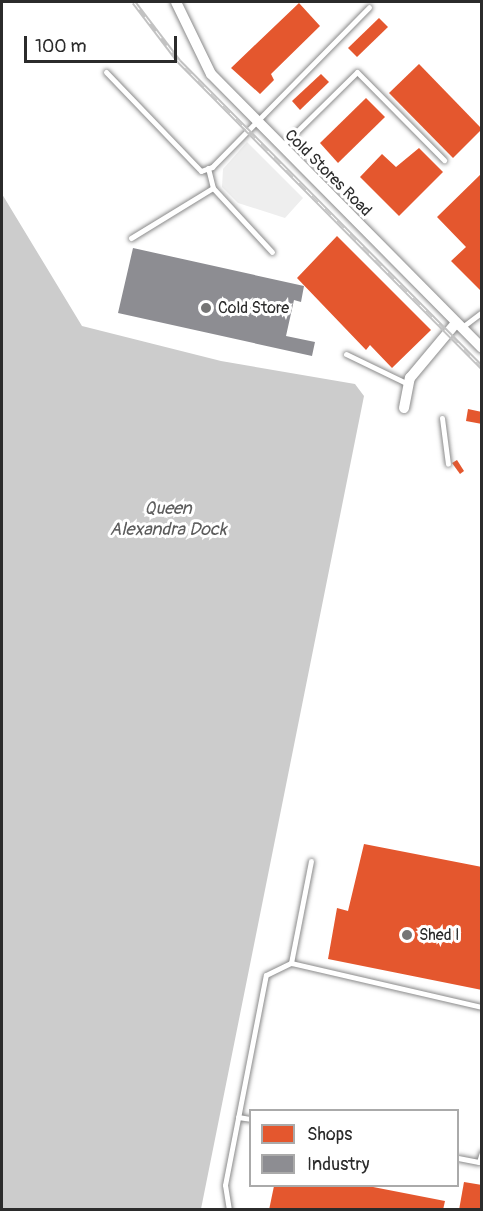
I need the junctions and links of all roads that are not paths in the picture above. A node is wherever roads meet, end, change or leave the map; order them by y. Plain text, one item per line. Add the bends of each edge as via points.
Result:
1 (176, 2) edge
2 (369, 8) dead end
3 (106, 72) dead end
4 (256, 123) junction
5 (281, 147) junction
6 (444, 160) dead end
7 (208, 168) junction
8 (213, 188) junction
9 (131, 238) dead end
10 (272, 252) dead end
11 (482, 312) edge
12 (459, 325) junction
13 (482, 348) edge
14 (346, 354) dead end
15 (408, 384) junction
16 (404, 408) dead end
17 (442, 418) dead end
18 (448, 464) dead end
19 (311, 861) dead end
20 (291, 963) junction
21 (482, 1006) edge
22 (238, 1117) junction
23 (249, 1119) edge
24 (482, 1152) edge
25 (459, 1158) edge
26 (229, 1209) edge

1 - 4 street, Cold Stores Road via 211,74
2 - 4 lane
3 - 7 lane via 201,171
4 - 5 street, Cold Stores Road
4 - 7 lane
5 - 6 lane via 357,72
5 - 12 street, Cold Stores Road
7 - 8 lane
8 - 9 lane
8 - 10 lane
11 - 12 lane
12 - 13 street, Cold Stores Road
12 - 15 street
14 - 15 lane
15 - 16 street
17 - 18 lane
19 - 20 lane
20 - 21 lane
20 - 22 lane via 266,975
22 - 23 lane
22 - 26 lane via 225,1185
24 - 25 lane via 479,1162

